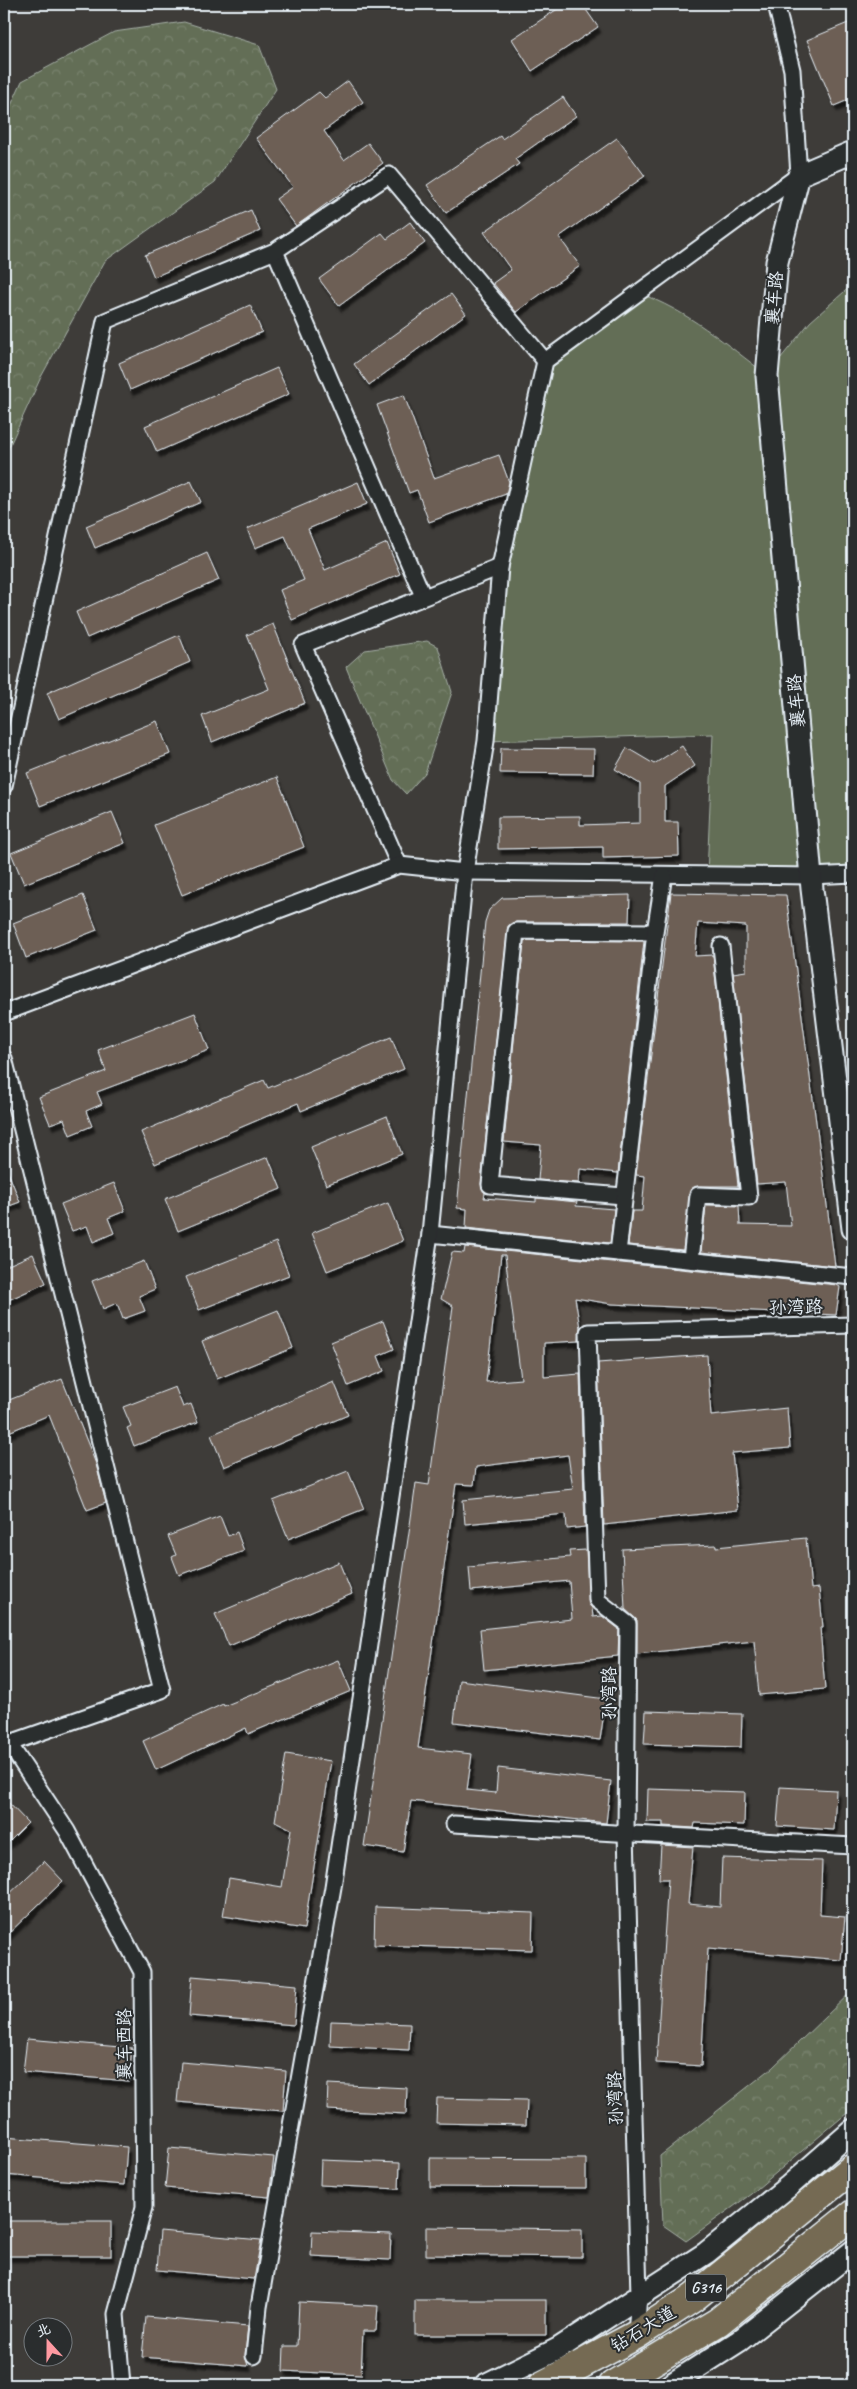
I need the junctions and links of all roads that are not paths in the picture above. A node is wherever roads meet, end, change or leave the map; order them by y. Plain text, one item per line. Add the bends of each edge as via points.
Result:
1 (776, 4) edge
2 (853, 152) edge
3 (799, 175) junction
4 (275, 251) junction
5 (544, 361) junction
6 (500, 567) junction
7 (424, 596) junction
8 (4, 786) edge
9 (399, 865) junction
10 (465, 872) junction
11 (853, 874) edge
12 (664, 875) junction
13 (811, 876) junction
14 (655, 932) junction
15 (721, 946) dead end
16 (4, 1013) edge
17 (4, 1058) edge
18 (623, 1196) junction
19 (853, 1229) edge
20 (430, 1234) junction
21 (618, 1253) junction
22 (691, 1260) junction
23 (853, 1277) edge
24 (853, 1325) edge
25 (7, 1740) edge
26 (454, 1824) dead end
27 (626, 1833) junction
28 (853, 1846) edge
29 (853, 2130) edge
30 (853, 2168) edge
31 (853, 2214) edge
32 (853, 2251) edge
33 (639, 2296) junction
34 (636, 2335) junction
35 (254, 2356) dead end
36 (122, 2385) edge
37 (485, 2385) edge
38 (543, 2385) edge
39 (613, 2385) edge
40 (670, 2385) edge

1 - 3 street via 792,70
2 - 3 street
3 - 5 street
3 - 13 street, 襄车路 via 777,262 767,376
4 - 5 street via 389,175
4 - 7 street
4 - 8 street via 105,321
5 - 6 street
6 - 7 street
6 - 10 street via 486,741
7 - 9 street via 302,645
9 - 10 street
9 - 16 street
10 - 12 street
10 - 20 street
11 - 13 street
12 - 13 street
12 - 14 street
13 - 19 street, 襄车路
14 - 18 street
14 - 18 street via 516,931 490,1185
15 - 22 street via 749,1198 698,1196
17 - 25 street via 162,1690
18 - 21 street
20 - 21 street
20 - 35 street via 333,1887 259,2307
21 - 22 street
22 - 23 street
24 - 27 street, 孙湾路 via 588,1332 597,1600 628,1624
25 - 36 street, 襄车西路 via 67,1831 142,1972 144,2207 116,2314
26 - 27 street
27 - 28 street
27 - 33 street, 孙湾路
29 - 33 street via 706,2253
30 - 34 highway, 钻石大道 / G316 via 693,2298
31 - 39 highway, 钻石大道 / G316 via 718,2322
32 - 40 street via 739,2341
33 - 34 street, 孙湾路
33 - 37 street via 558,2349
34 - 38 highway, 钻石大道 / G316

